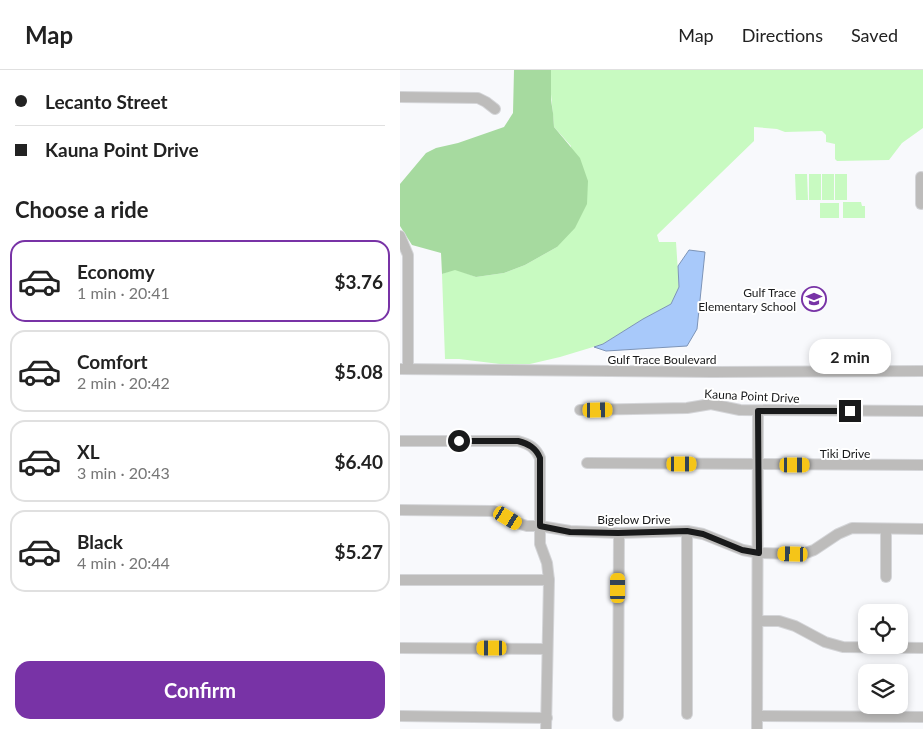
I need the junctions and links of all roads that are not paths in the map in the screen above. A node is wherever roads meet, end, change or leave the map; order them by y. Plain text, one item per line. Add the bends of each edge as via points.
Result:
1 (400, 97) edge
2 (494, 109) dead end
3 (921, 176) dead end
4 (922, 189) edge
5 (921, 204) dead end
6 (400, 236) edge
7 (404, 316) edge
8 (404, 369) edge
9 (923, 371) edge
10 (580, 410) dead end
11 (758, 411) junction
12 (923, 411) edge
13 (400, 441) edge
14 (587, 463) dead end
15 (758, 465) junction
16 (923, 465) edge
17 (400, 510) edge
18 (540, 526) junction
19 (886, 528) junction
20 (923, 529) edge
21 (687, 531) junction
22 (618, 533) junction
23 (759, 553) junction
24 (886, 577) dead end
25 (400, 580) edge
26 (549, 580) junction
27 (758, 621) junction
28 (400, 648) edge
29 (923, 648) edge
30 (548, 649) junction
31 (687, 714) dead end
32 (400, 716) edge
33 (618, 716) dead end
34 (758, 716) junction
35 (923, 717) edge
36 (547, 718) junction
37 (546, 729) edge
38 (757, 729) edge

1 - 2 street via 478,98
3 - 4 street
4 - 5 street
6 - 7 street via 408,255
7 - 8 street
8 - 9 street, Gulf Trace Boulevard
10 - 11 street, Kauna Point Drive via 687,408 711,404
11 - 12 street, Kauna Point Drive
11 - 15 street
13 - 18 street via 518,441 533,447 540,458
14 - 15 street, Tiki Drive
15 - 16 street, Tiki Drive
15 - 23 street
17 - 18 street, Bigelow Drive via 494,511 517,523
18 - 22 street, Bigelow Drive via 570,532
18 - 26 street via 540,544
19 - 20 street, Bigelow Drive
19 - 23 street, Bigelow Drive via 852,528 803,554
19 - 24 street
21 - 22 street, Bigelow Drive
21 - 23 street, Bigelow Drive
21 - 31 street
22 - 33 street
23 - 27 street
25 - 26 street
26 - 30 street
27 - 29 street via 779,621 842,647
27 - 34 street
28 - 30 street
30 - 36 street
32 - 36 street
34 - 35 street
34 - 38 street
36 - 37 street

